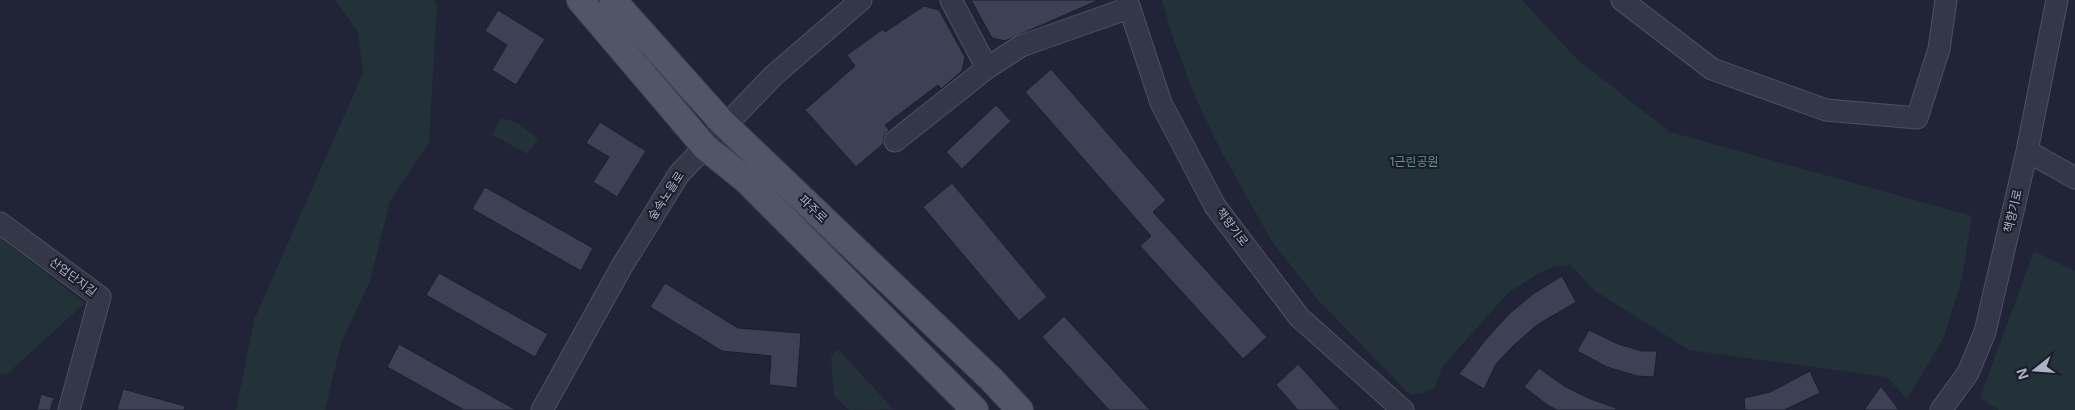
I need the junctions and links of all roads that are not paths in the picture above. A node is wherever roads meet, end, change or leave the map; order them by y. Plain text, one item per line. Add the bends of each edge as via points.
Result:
1 (580, 0) edge
2 (614, 0) edge
3 (861, 0) edge
4 (951, 0) edge
5 (1622, 0) edge
6 (1946, 0) edge
7 (2057, 0) edge
8 (1128, 4) edge
9 (987, 68) junction
10 (726, 126) junction
11 (895, 141) dead end
12 (705, 146) junction
13 (2027, 152) junction
14 (2075, 178) edge
15 (0, 223) edge
16 (68, 410) edge
17 (542, 410) edge
18 (975, 410) edge
19 (1020, 410) edge
20 (1403, 410) edge
21 (1941, 410) edge

1 - 12 main road
2 - 10 main road, 파주로
3 - 10 street, 숲속노을로 via 773,76
4 - 9 street
5 - 6 street via 1712,70 1826,110 1917,118 1939,49
7 - 13 street, 책향기로
8 - 9 street via 1021,46
8 - 20 street, 책향기로 via 1161,103 1215,206 1299,317
9 - 11 street
10 - 12 street, 숲속노을로
10 - 19 main road, 파주로
12 - 17 street, 숲속노을로 via 679,174 622,266
12 - 18 main road via 746,180
13 - 14 street
13 - 21 street, 책향기로 via 1985,332 1968,373
15 - 16 street, 산업단지길 via 100,297

